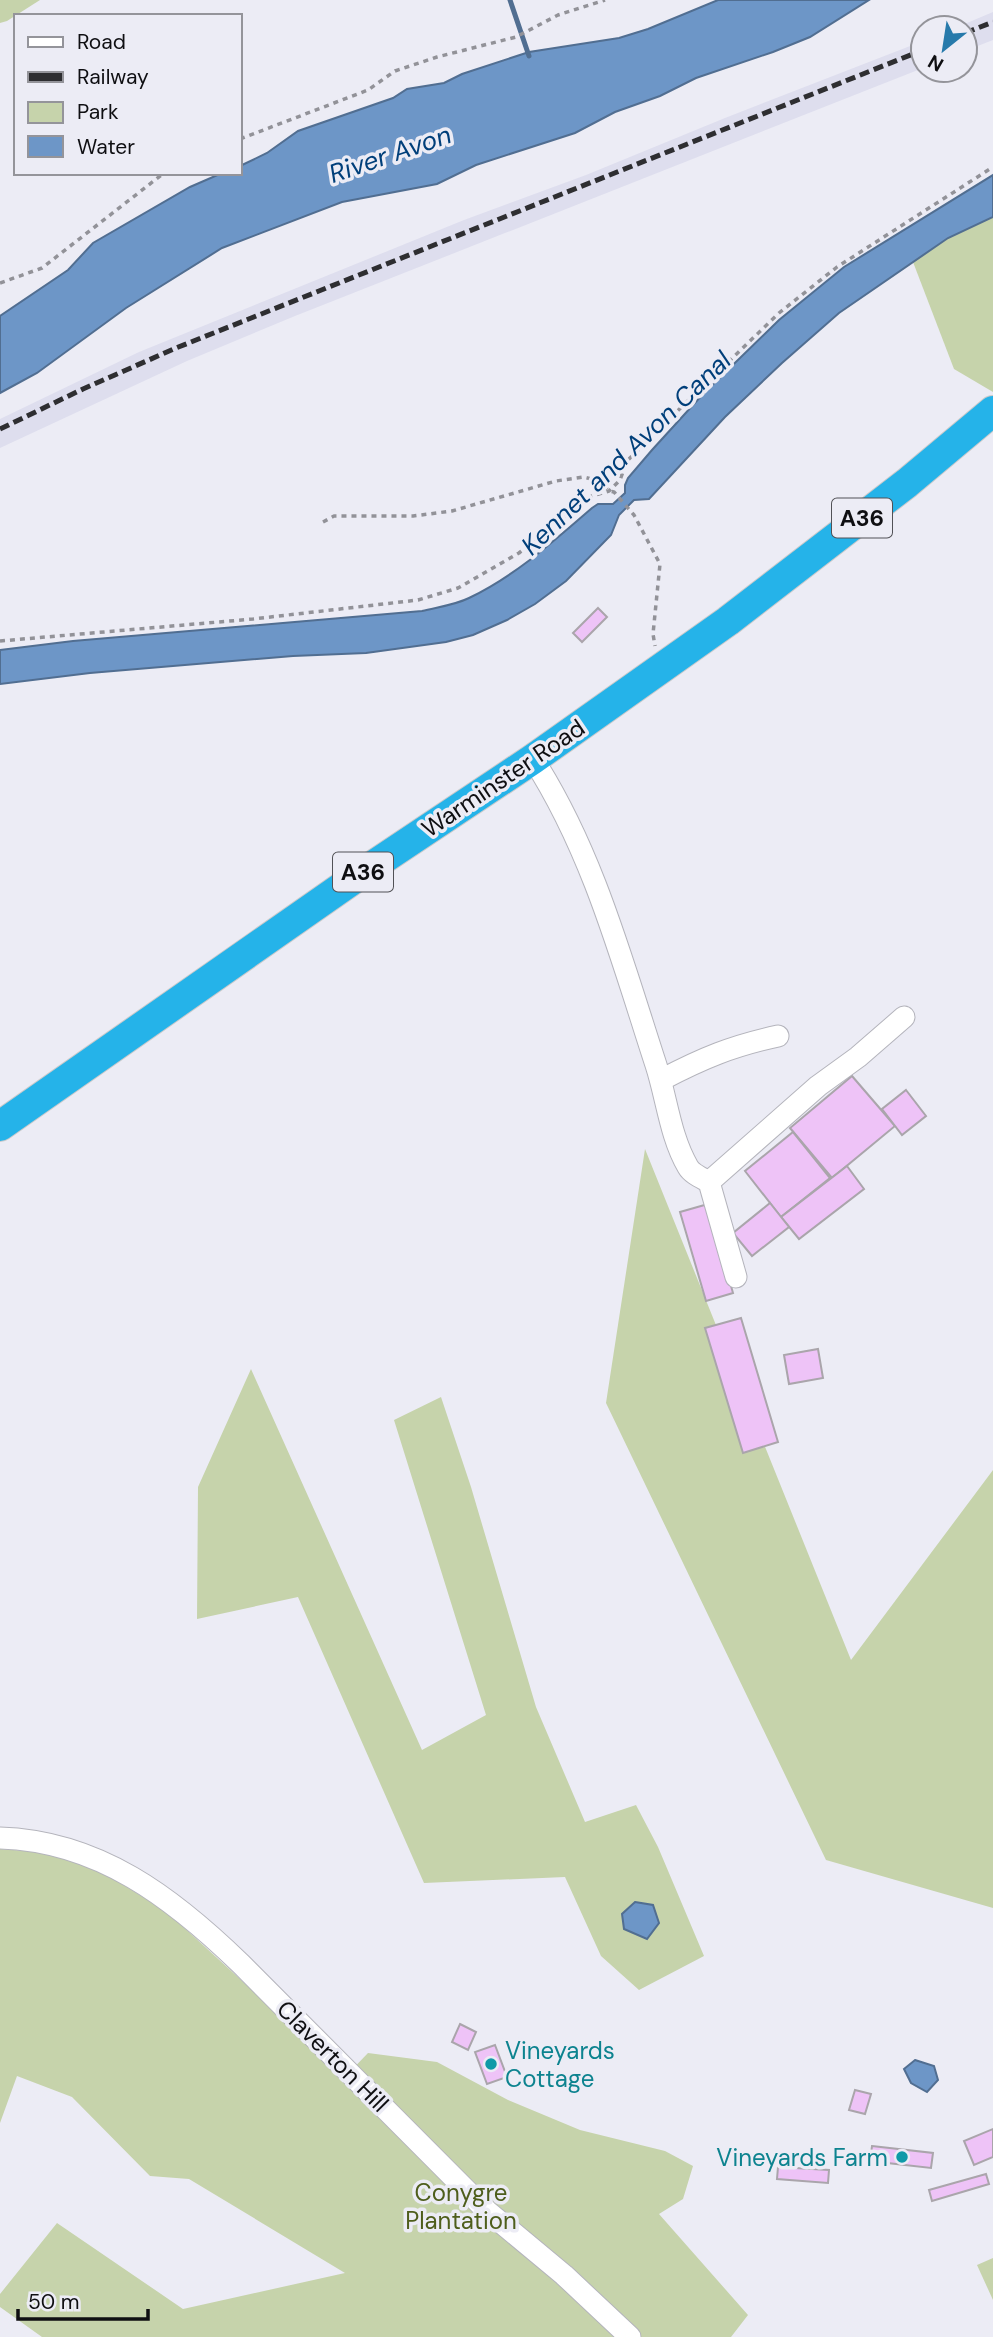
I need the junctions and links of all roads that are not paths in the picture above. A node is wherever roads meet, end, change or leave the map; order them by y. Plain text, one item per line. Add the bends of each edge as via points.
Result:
1 (993, 411) edge
2 (533, 759) junction
3 (904, 1017) dead end
4 (778, 1036) dead end
5 (661, 1080) junction
6 (0, 1126) edge
7 (709, 1182) junction
8 (736, 1277) dead end
9 (0, 1838) edge
10 (630, 2337) edge

1 - 2 highway, Warminster Road / A36 via 729,621
2 - 5 street via 573,830 617,944
2 - 6 highway, Warminster Road / A36
3 - 7 street
4 - 5 street via 703,1058
5 - 7 street via 674,1138 689,1170
7 - 8 street
9 - 10 street, Claverton Hill via 54,1844 87,1854 167,1899 233,1956 486,2211

